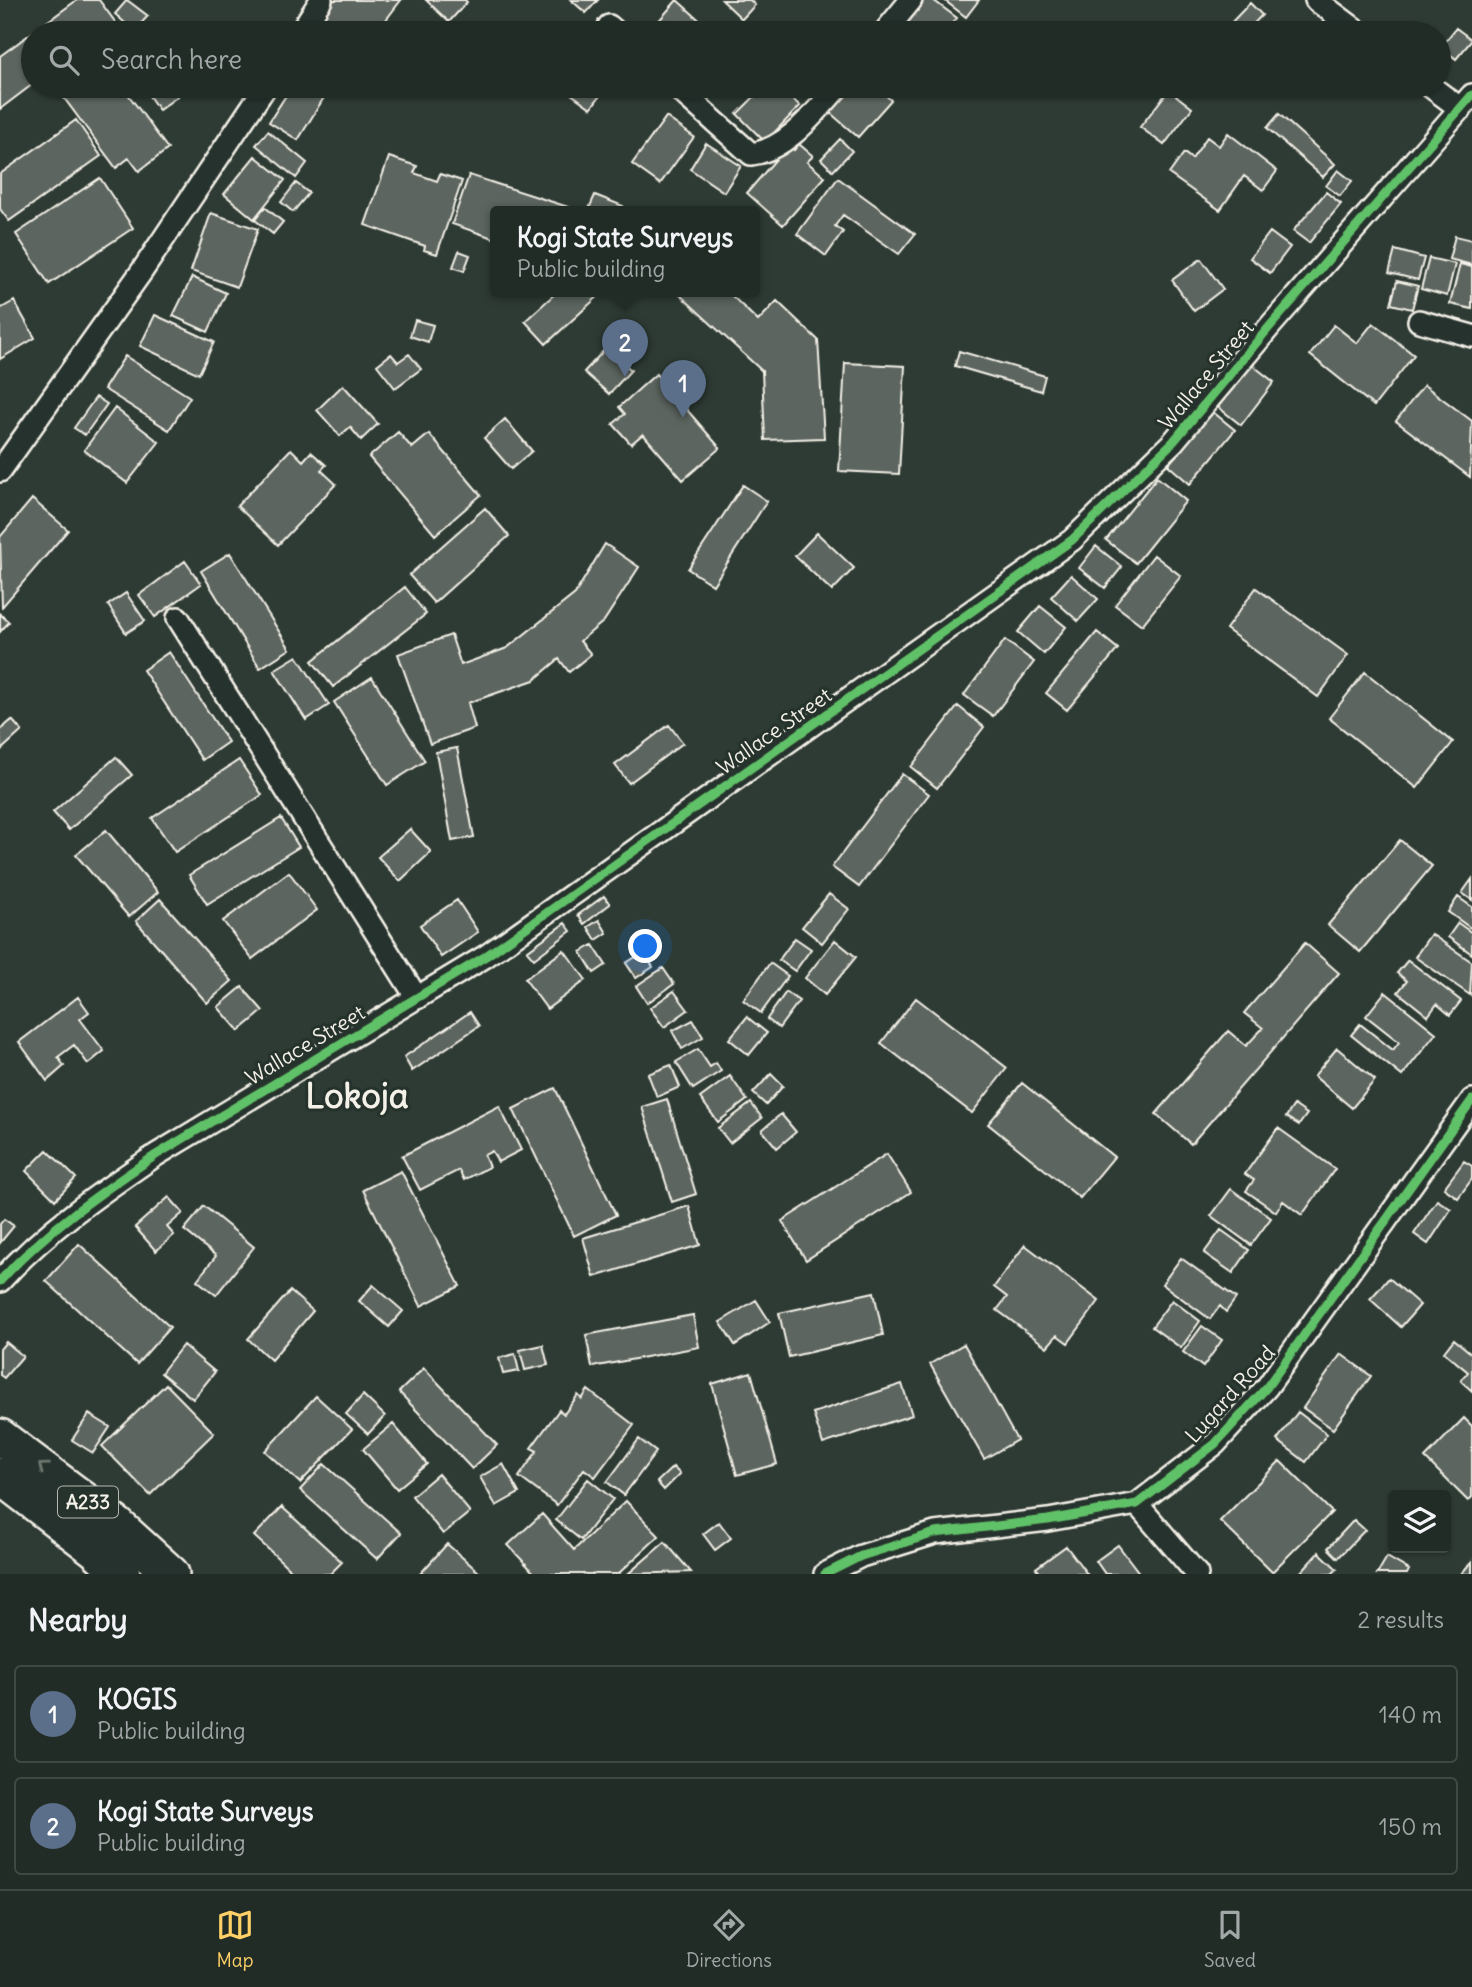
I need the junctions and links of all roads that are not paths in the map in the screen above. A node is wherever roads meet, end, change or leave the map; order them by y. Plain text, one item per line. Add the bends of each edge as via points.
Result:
1 (321, 0) edge
2 (911, 0) edge
3 (1316, 0) edge
4 (308, 21) edge
5 (894, 21) edge
6 (1344, 21) edge
7 (258, 98) edge
8 (688, 98) edge
9 (828, 98) edge
10 (1466, 102) edge
11 (1419, 321) dead end
12 (1472, 336) edge
13 (0, 471) edge
14 (178, 618) dead end
15 (417, 998) junction
16 (1472, 1100) edge
17 (0, 1282) edge
18 (0, 1437) edge
19 (0, 1476) edge
20 (1137, 1504) junction
21 (122, 1574) edge
22 (171, 1574) edge
23 (825, 1574) edge
24 (1197, 1574) edge

1 - 4 street
2 - 5 street
3 - 6 street
7 - 13 street
8 - 9 street via 751,154 764,153 807,122
10 - 15 street, Wallace Street via 1173,442 1072,540 486,956
11 - 12 street
14 - 15 street
15 - 17 street, Wallace Street via 114,1183 61,1222
16 - 20 street, Lugard Road via 1267,1387 1215,1444
22 -> 18 highway, A233 via 117,1525
19 - 21 highway, A233
20 - 23 street, Lugard Road via 935,1533 861,1556
20 - 24 street

